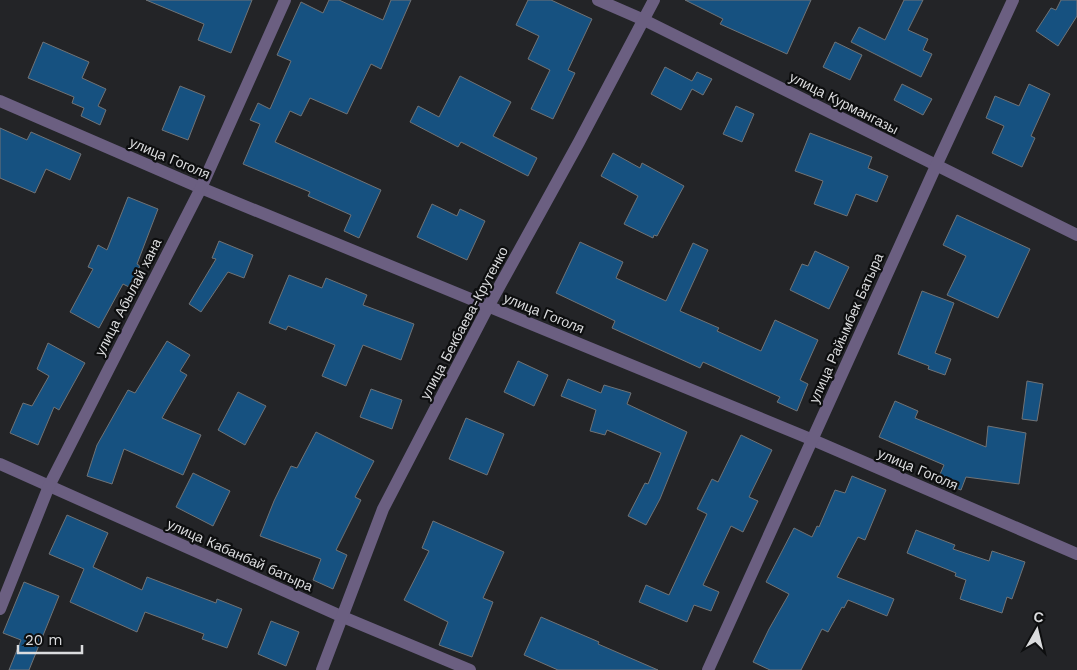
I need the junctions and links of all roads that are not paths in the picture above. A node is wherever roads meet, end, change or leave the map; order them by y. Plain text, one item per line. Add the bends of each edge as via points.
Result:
1 (285, 0) edge
2 (598, 0) edge
3 (654, 0) edge
4 (1013, 0) edge
5 (644, 20) junction
6 (0, 101) edge
7 (936, 166) junction
8 (201, 188) junction
9 (1077, 235) edge
10 (488, 307) junction
11 (813, 440) junction
12 (0, 464) edge
13 (48, 486) junction
14 (1077, 554) edge
15 (0, 609) edge
16 (343, 617) junction
17 (322, 670) edge
18 (470, 670) edge
19 (708, 670) edge

1 - 8 street, улица Абылай хана
2 - 5 street, улица Курмангазы
3 - 5 street, улица Бекбаева-Крутенко
4 - 7 street, улица Райымбек Батыра
5 - 7 street, улица Курмангазы
5 - 10 street, улица Бекбаева-Крутенко
6 - 8 street, улица Гоголя
7 - 9 street, улица Курмангазы
7 - 11 street, улица Райымбек Батыра
8 - 10 street, улица Гоголя
8 - 13 street, улица Абылай хана
10 - 11 street, улица Гоголя
10 - 16 street, улица Бекбаева-Крутенко via 383,509
11 - 14 street, улица Гоголя
11 - 19 street, улица Райымбек Батыра
12 - 13 street, улица Кабанбай батыра
13 - 15 street, улица Абылай хана
13 - 16 street, улица Кабанбай батыра
16 - 17 street, улица Бекбаева-Крутенко
16 - 18 street, улица Кабанбай батыра

